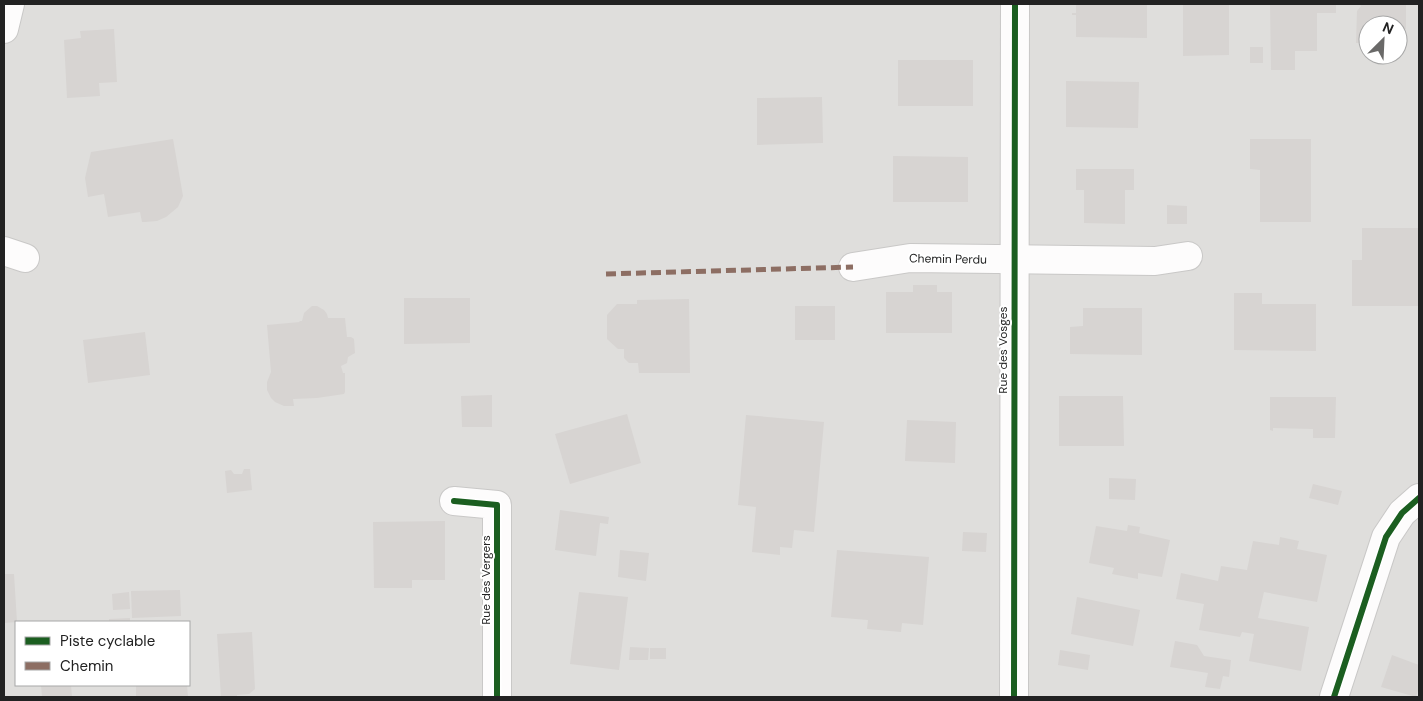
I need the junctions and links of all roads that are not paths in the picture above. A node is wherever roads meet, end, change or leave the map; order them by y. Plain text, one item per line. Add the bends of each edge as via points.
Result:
1 (10, 4) edge
2 (1015, 4) edge
3 (4, 29) edge
4 (1188, 256) dead end
5 (1015, 260) junction
6 (853, 267) dead end
7 (1419, 498) edge
8 (454, 501) dead end
9 (497, 697) edge
10 (1014, 697) edge
11 (1334, 697) edge

1 - 3 street
2 - 5 street, Rue des Vosges
4 - 5 street via 1155,262
5 - 6 street, Chemin Perdu via 910,258
5 - 10 street, Rue des Vosges
7 - 11 street via 1402,512 1386,537
8 - 9 street, Rue des Vergers via 497,505

